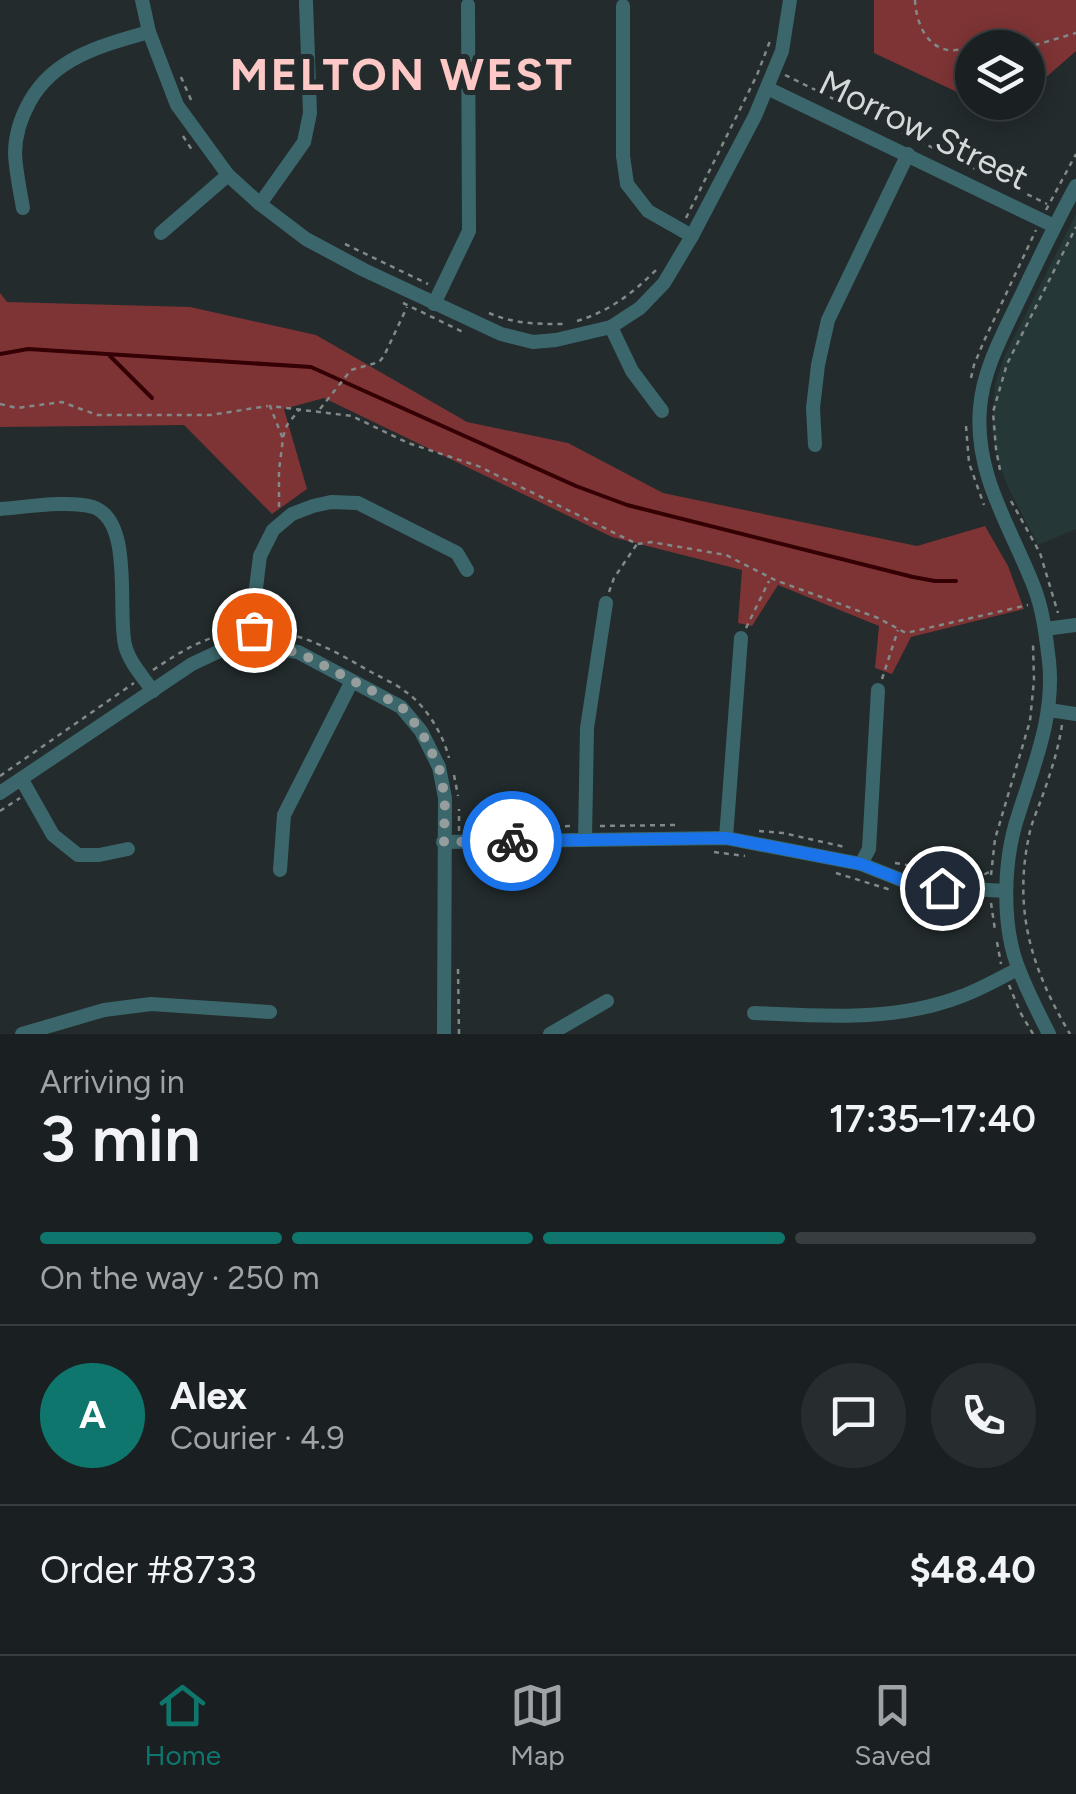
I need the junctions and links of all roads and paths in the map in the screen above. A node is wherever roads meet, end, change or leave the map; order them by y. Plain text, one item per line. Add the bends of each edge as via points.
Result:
1 (142, 0) edge
2 (790, 0) edge
3 (915, 0) edge
4 (306, 2) edge
5 (468, 6) dead end
6 (623, 6) dead end
7 (149, 32) junction
8 (1076, 33) edge
9 (1045, 42) edge
10 (955, 50) edge
11 (784, 74) dead end
12 (767, 88) junction
13 (908, 154) junction
14 (1076, 154) edge
15 (228, 176) junction
16 (1076, 186) edge
17 (260, 204) junction
18 (23, 208) dead end
19 (1048, 217) junction
20 (160, 233) dead end
21 (692, 236) junction
22 (434, 304) junction
23 (408, 306) dead end
24 (611, 327) junction
25 (971, 382) dead end
26 (0, 404) edge
27 (270, 406) junction
28 (300, 410) junction
29 (319, 410) junction
30 (662, 411) dead end
31 (967, 418) dead end
32 (282, 439) junction
33 (815, 445) dead end
34 (984, 506) dead end
35 (0, 509) edge
36 (280, 524) junction
37 (636, 544) junction
38 (467, 570) dead end
39 (770, 578) junction
40 (1039, 602) junction
41 (606, 603) joint
42 (1076, 625) edge
43 (1045, 628) junction
44 (898, 630) junction
45 (741, 638) joint
46 (1033, 639) dead end
47 (254, 646) junction
48 (352, 681) junction
49 (878, 690) joint
50 (154, 691) junction
51 (1049, 710) junction
52 (1076, 714) edge
53 (22, 780) junction
54 (0, 793) edge
55 (726, 838) junction
56 (585, 840) junction
57 (444, 842) junction
58 (128, 849) dead end
59 (708, 852) dead end
60 (753, 857) dead end
61 (861, 864) junction
62 (280, 870) dead end
63 (829, 871) dead end
64 (998, 890) junction
65 (896, 891) dead end
66 (1012, 972) junction
67 (607, 1002) dead end
68 (270, 1012) dead end
69 (754, 1013) dead end
70 (22, 1034) edge
71 (444, 1034) edge
72 (550, 1034) edge
73 (1034, 1034) edge
74 (1049, 1034) edge

1 - 7 street
2 - 12 street via 782,52
3 - 10 path via 930,42
4 - 17 street via 310,113 304,142
5 - 22 street via 468,231
6 - 21 street via 627,184 648,211
7 - 15 street via 177,105
7 - 18 street via 74,58 35,92 17,132
8 - 9 path
11 - 19 path
12 - 13 street, Morrow Street
12 - 21 street
13 - 19 street, Morrow Street
13 - 33 street via 828,320 818,365
14 - 19 path
15 - 17 street
15 - 20 street
16 - 19 street
17 - 22 street via 306,239
19 - 25 path via 979,353
19 - 40 street via 984,381 979,419 985,472
21 - 24 street via 664,283
22 - 24 street via 533,342
23 - 29 path via 379,362 351,370
24 - 30 street
26 - 27 path via 62,402 97,416 210,415
27 - 28 path
27 - 32 path
28 - 29 path
28 - 32 path
29 - 37 path via 352,416 478,466
31 - 34 path via 969,463
32 - 36 path
35 - 50 street via 80,504 98,508 114,526 125,646
36 - 38 street via 313,506 358,503 457,553
36 - 47 street via 260,556
37 - 39 path via 726,555
37 - 41 path
39 - 44 path
39 - 45 path
40 - 43 street
40 - 44 path
41 - 56 street via 587,728
42 - 43 street
43 - 51 street
44 - 49 path
45 - 55 street
46 - 64 path via 1030,721 995,839
47 - 48 street via 298,652
47 - 50 street via 224,649
48 - 57 street via 401,706 421,731 439,767
48 - 62 street via 284,815
49 - 61 street via 869,850
50 - 53 street
51 - 52 street
51 - 64 street
53 - 54 street
53 - 58 street via 53,834 78,856
55 - 56 street
55 - 61 street
56 - 57 street
57 - 71 street
59 - 60 path
61 - 64 street via 904,881
63 - 65 path
64 - 66 street
64 - 66 path via 992,910 1001,965
66 - 69 street via 962,996 876,1015
66 - 73 path via 1020,1012
66 - 74 street
67 - 72 street
68 - 70 street via 151,1004

